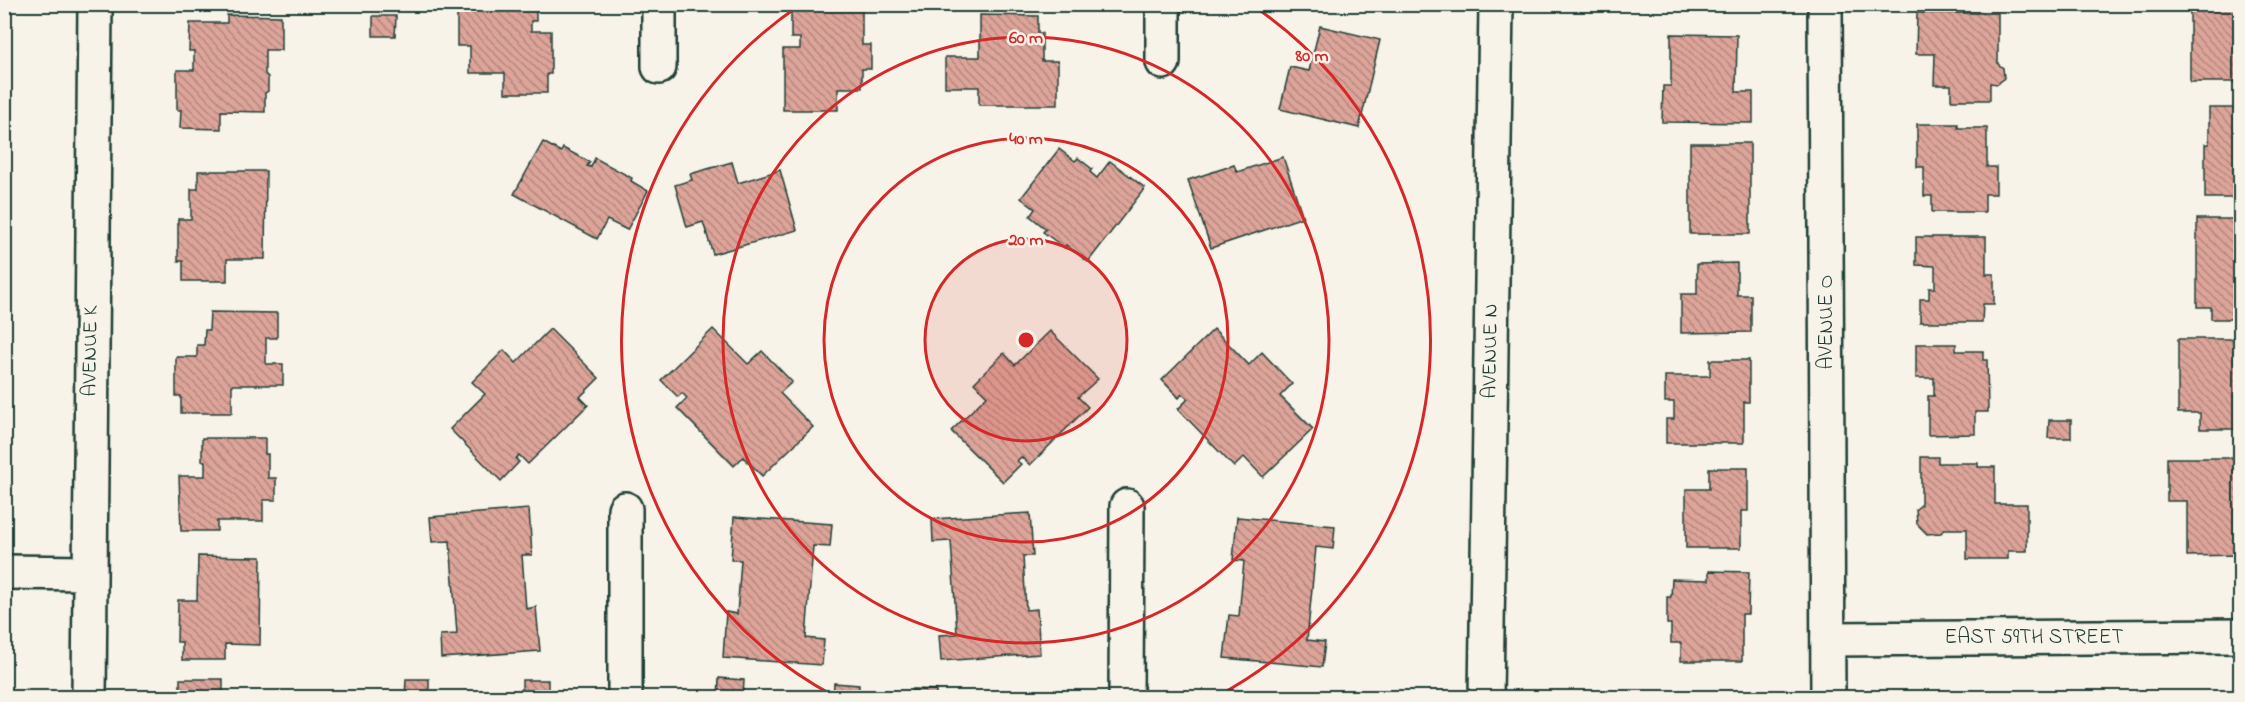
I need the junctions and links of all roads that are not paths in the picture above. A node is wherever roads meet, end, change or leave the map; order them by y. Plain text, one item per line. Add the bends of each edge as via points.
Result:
1 (95, 4) edge
2 (659, 4) edge
3 (1163, 4) edge
4 (1496, 4) edge
5 (1826, 4) edge
6 (1163, 62) dead end
7 (659, 67) dead end
8 (1127, 506) dead end
9 (625, 509) dead end
10 (4, 572) edge
11 (89, 573) junction
12 (2241, 636) edge
13 (1828, 639) junction
14 (89, 698) edge
15 (625, 698) edge
16 (1126, 698) edge
17 (1486, 698) edge
18 (1828, 698) edge

1 - 11 street, AVENUE K
2 - 7 street
3 - 6 street
4 - 17 street, AVENUE N
5 - 13 street, AVENUE O
8 - 16 street
9 - 15 street
10 - 11 street
11 - 14 street, AVENUE K
12 - 13 street, EAST 59TH STREET
13 - 18 street, AVENUE O

